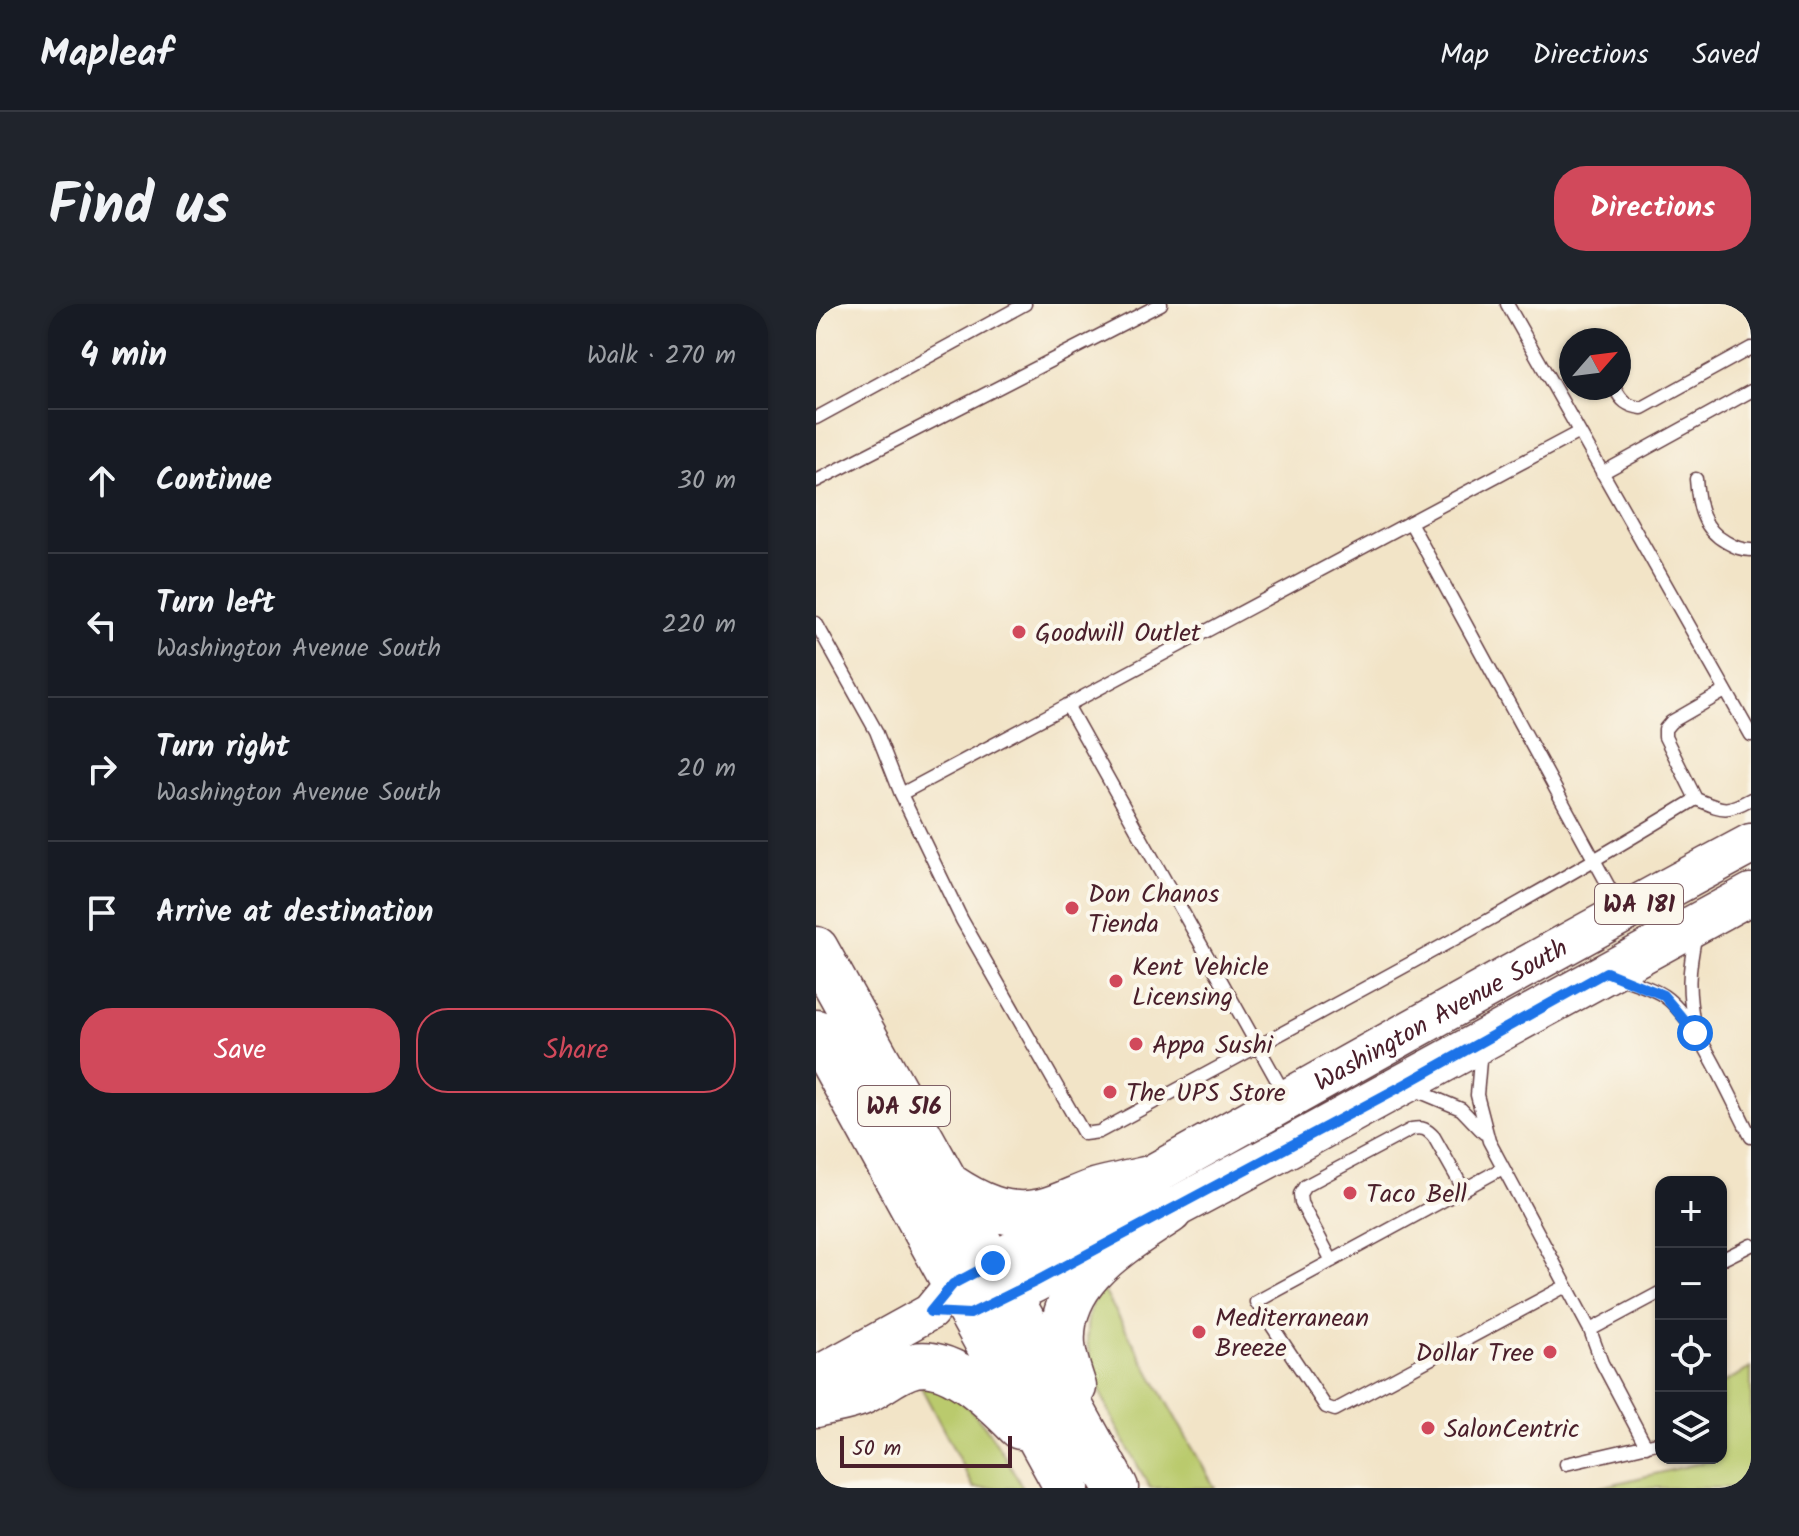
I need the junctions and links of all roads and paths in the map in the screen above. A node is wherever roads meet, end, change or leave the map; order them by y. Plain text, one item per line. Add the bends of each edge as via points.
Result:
1 (1025, 304) edge
2 (1161, 304) edge
3 (1507, 304) edge
4 (1751, 348) edge
5 (1751, 391) edge
6 (1621, 400) edge
7 (816, 418) edge
8 (1579, 432) junction
9 (1602, 473) junction
10 (1696, 479) dead end
11 (816, 481) edge
12 (1410, 522) junction
13 (1751, 550) edge
14 (816, 623) edge
15 (1725, 691) junction
16 (1067, 705) junction
17 (1751, 735) edge
18 (901, 794) junction
19 (1696, 799) junction
20 (1751, 799) edge
21 (1751, 844) edge
22 (1595, 860) junction
23 (1751, 894) edge
24 (1623, 912) junction
25 (1697, 923) junction
26 (816, 949) edge
27 (1606, 972) junction
28 (816, 1032) edge
29 (1695, 1033) junction
30 (1483, 1039) junction
31 (1259, 1045) junction
32 (1402, 1086) junction
33 (1287, 1099) junction
34 (1751, 1137) edge
35 (1489, 1141) junction
36 (1503, 1168) junction
37 (948, 1185) junction
38 (1464, 1190) junction
39 (1160, 1194) junction
40 (1751, 1245) edge
41 (1727, 1257) edge
42 (1332, 1261) junction
43 (1002, 1279) junction
44 (1566, 1286) junction
45 (1655, 1295) edge
46 (951, 1303) junction
47 (1590, 1330) junction
48 (816, 1375) edge
49 (816, 1405) edge
50 (1090, 1439) junction
51 (1655, 1444) edge
52 (1646, 1446) junction
53 (1566, 1464) dead end
54 (1060, 1476) edge
55 (1116, 1488) edge

1 - 7 lane
2 - 11 lane
3 - 8 lane
4 - 6 lane via 1642,408
5 - 9 lane
8 - 9 lane
8 - 12 lane
9 - 15 lane
10 - 13 lane via 1698,506 1713,535
12 - 16 lane
12 - 22 lane
14 - 18 lane via 876,731
15 - 17 lane
15 - 19 lane via 1665,729
16 - 18 lane
16 - 31 lane
18 - 31 lane via 964,923 1084,1134 1099,1132
19 - 20 lane via 1731,810
19 - 22 lane
21 - 24 main road, Washington Avenue South / WA 181
22 - 24 lane
22 - 31 lane
23 - 25 main road, Washington Avenue South / WA 181
24 - 33 main road, Washington Avenue South / WA 181
25 - 27 main road, Washington Avenue South / WA 181
25 - 29 lane via 1688,985
26 - 37 highway, WA 516
27 - 29 lane via 1663,995
27 - 30 main road, Washington Avenue South / WA 181
28 - 46 highway, WA 516
29 - 34 lane
30 - 32 main road, Washington Avenue South / WA 181
30 - 35 lane via 1477,1095
31 - 33 lane
32 - 35 lane via 1461,1109
32 - 39 main road, Washington Avenue South / WA 181
33 - 39 main road, Washington Avenue South / WA 181
35 - 36 lane
36 - 38 lane
36 - 44 lane
37 - 39 highway via 982,1205 1024,1213 1094,1192
37 - 43 highway, WA 516
38 - 42 lane
38 - 42 lane via 1434,1137 1420,1127 1305,1186 1301,1203
39 - 43 main road, Washington Avenue South / WA 181
39 - 50 highway via 1090,1270 1064,1320 1063,1347
40 - 41 lane
42 - 44 lane via 1256,1302 1326,1407 1335,1410
43 - 46 main road, Washington Avenue South / WA 181
43 - 50 highway, WA 516
44 - 47 lane
45 - 47 lane
46 - 48 main road, Washington Avenue South
46 - 54 highway, WA 516
47 - 52 lane
49 - 54 highway via 858,1394 913,1365 929,1365 956,1373 987,1395
50 - 55 highway, WA 516
51 - 52 lane
52 - 53 lane

